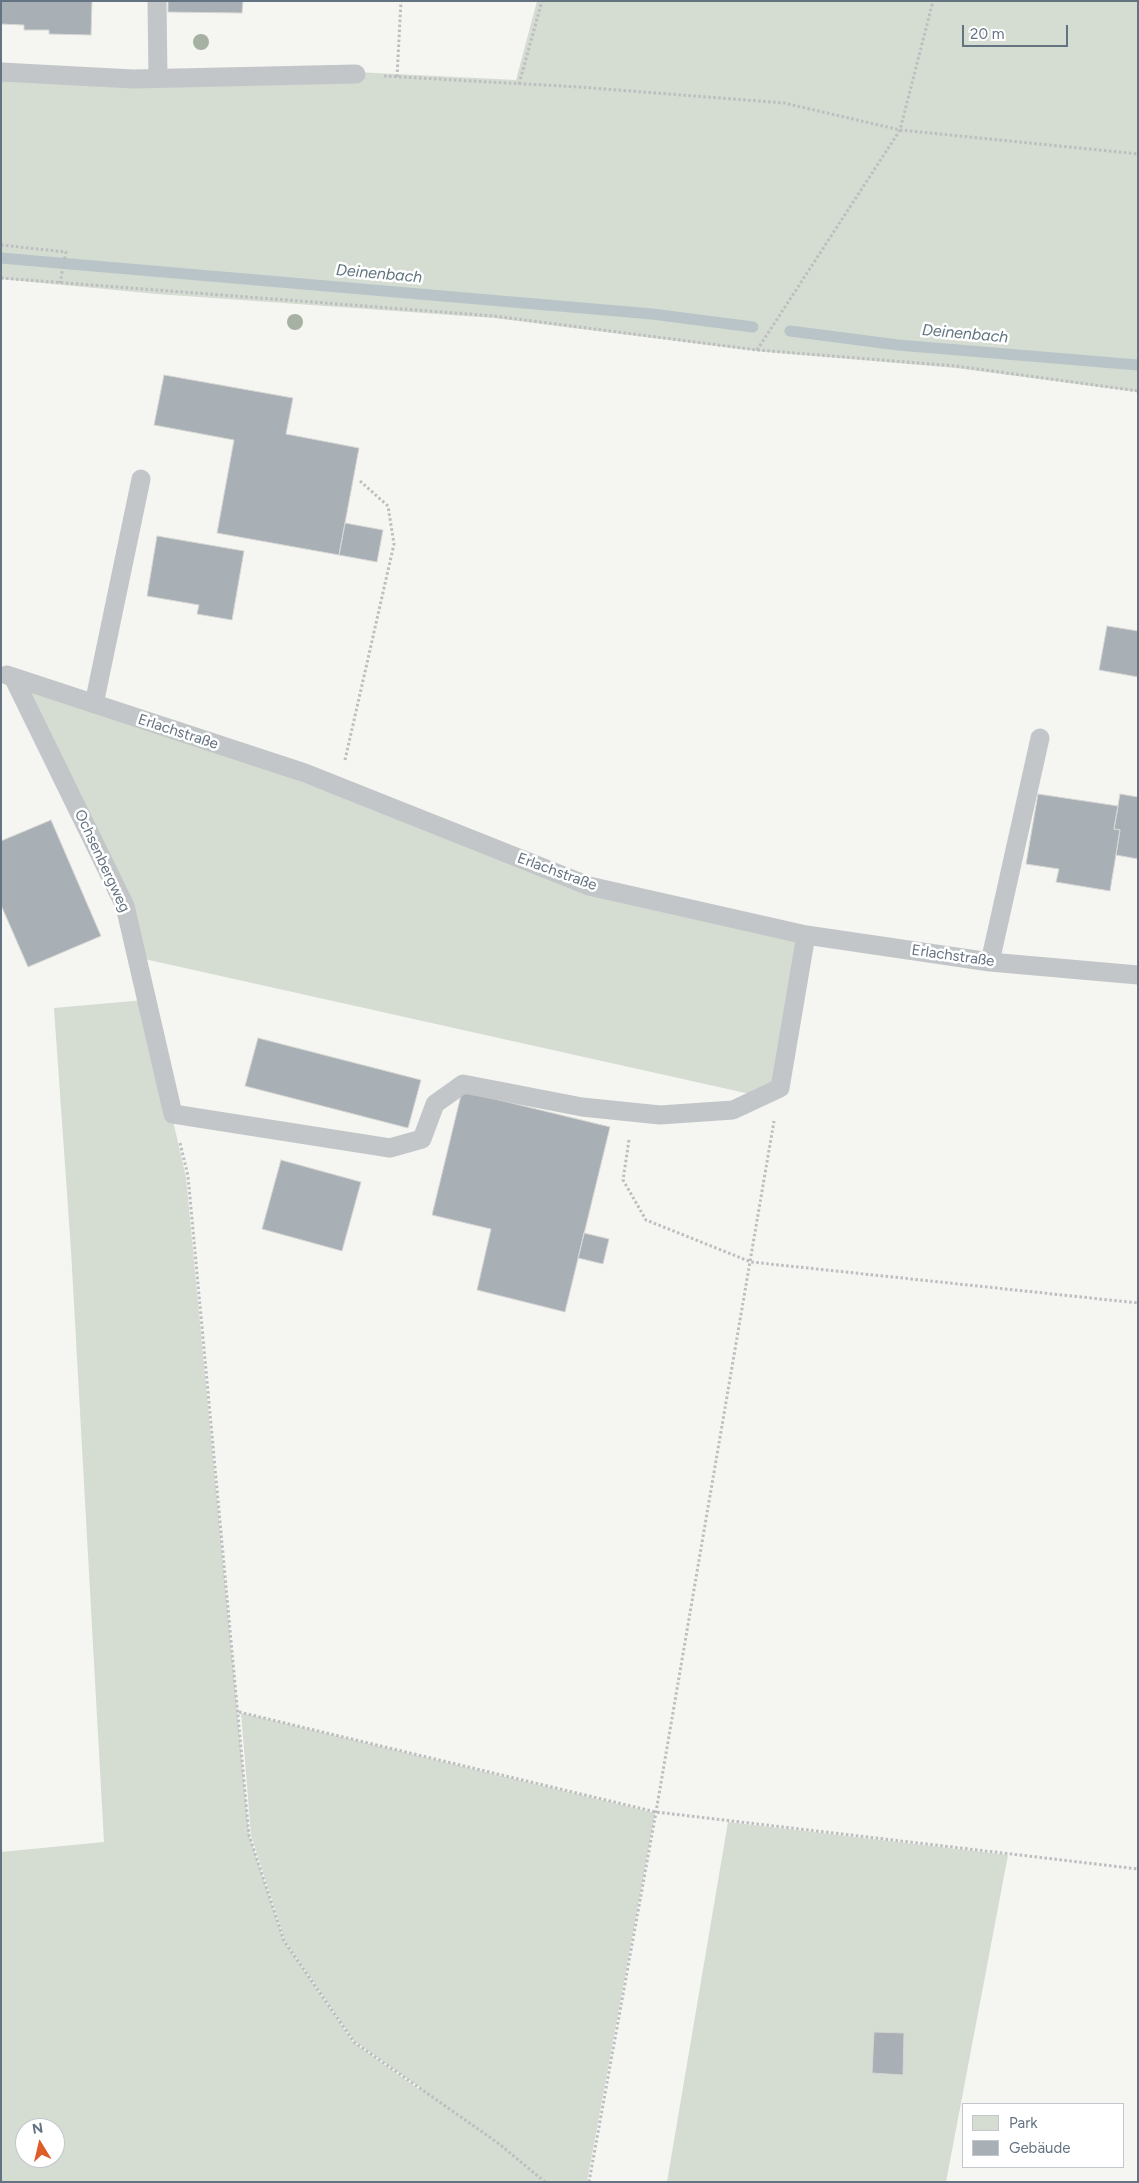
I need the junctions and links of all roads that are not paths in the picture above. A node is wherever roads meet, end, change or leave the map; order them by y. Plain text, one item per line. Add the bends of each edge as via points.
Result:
1 (157, 1) edge
2 (1, 72) edge
3 (356, 74) road end
4 (158, 78) junction
5 (141, 480) dead end
6 (7, 675) edge
7 (94, 704) junction
8 (1040, 738) dead end
9 (806, 935) junction
10 (990, 962) junction
11 (1138, 975) edge

1 - 4 lane
2 - 4 lane
3 - 4 lane
5 - 7 lane
6 - 7 lane, Erlachstraße
6 - 9 lane, Ochsenbergweg via 126,906 174,1114 390,1148 422,1138 435,1104 463,1084 582,1107 660,1115 733,1110 780,1088
7 - 9 lane, Erlachstraße via 305,773 590,886
8 - 10 lane
9 - 10 lane, Erlachstraße
10 - 11 lane, Erlachstraße

